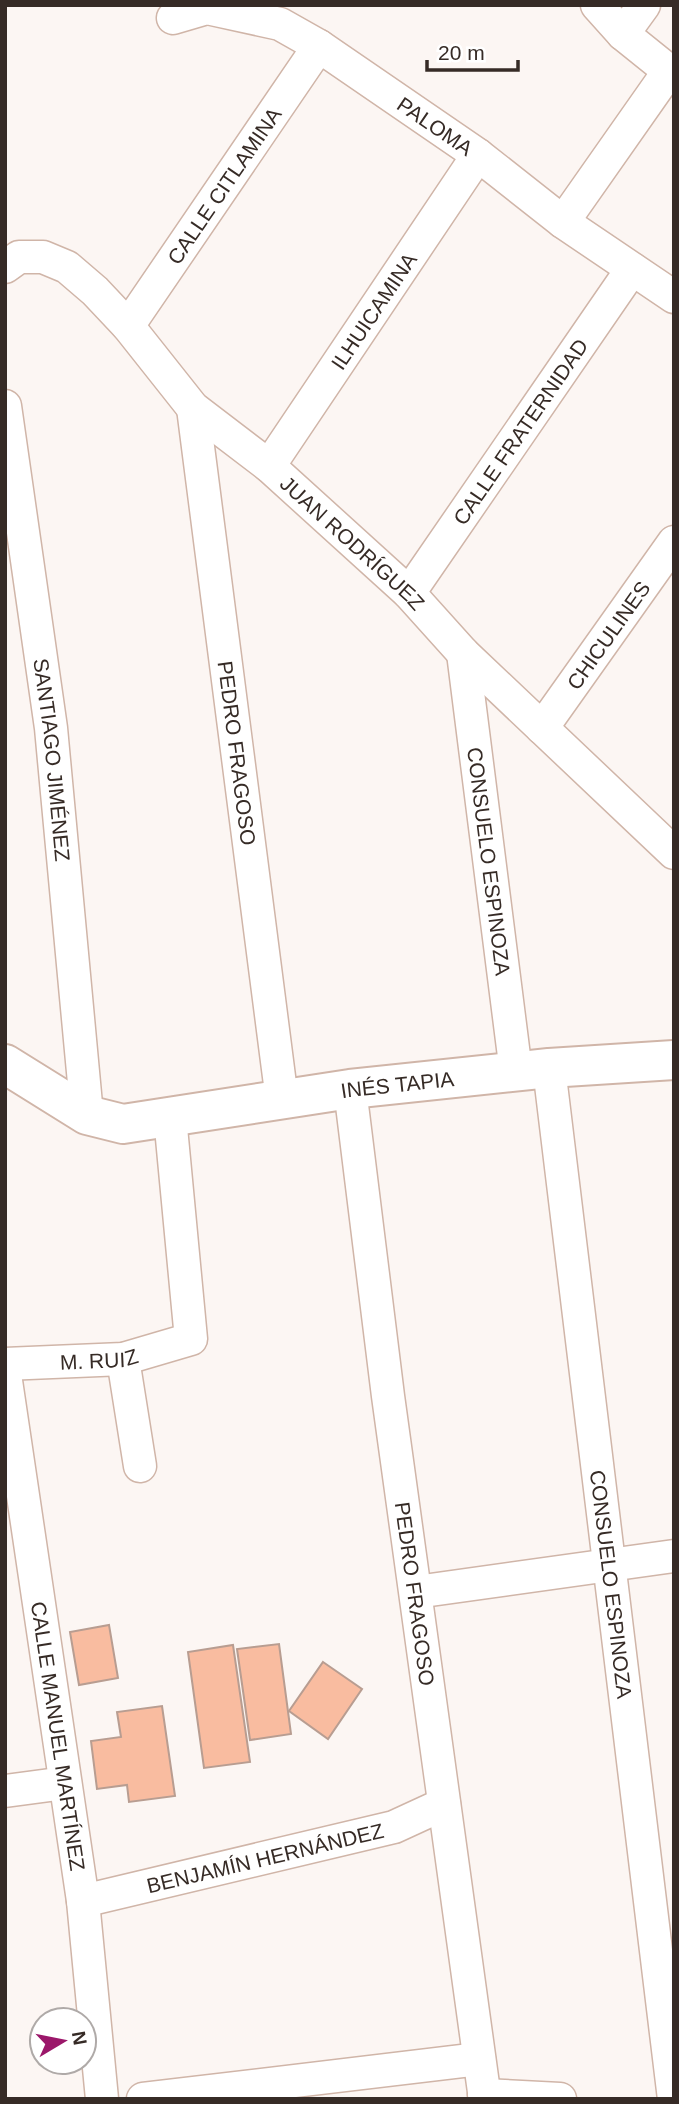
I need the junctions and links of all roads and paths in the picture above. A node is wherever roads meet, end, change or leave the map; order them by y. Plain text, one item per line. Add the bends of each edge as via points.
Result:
1 (597, 5) edge
2 (644, 5) edge
3 (173, 18) dead end
4 (623, 34) junction
5 (319, 47) junction
6 (671, 73) edge
7 (478, 155) junction
8 (563, 222) junction
9 (12, 262) edge
10 (632, 269) junction
11 (674, 297) edge
12 (128, 326) junction
13 (5, 406) edge
14 (193, 408) junction
15 (269, 466) junction
16 (674, 542) edge
17 (409, 593) junction
18 (463, 653) junction
19 (542, 728) junction
20 (674, 853) edge
21 (674, 1060) edge
22 (5, 1064) edge
23 (532, 1070) junction
24 (351, 1089) junction
25 (282, 1100) junction
26 (87, 1115) junction
27 (170, 1117) junction
28 (123, 1359) junction
29 (5, 1364) edge
30 (5, 1374) edge
31 (139, 1466) dead end
32 (674, 1556) edge
33 (609, 1566) junction
34 (416, 1592) junction
35 (65, 1783) junction
36 (5, 1791) edge
37 (444, 1804) junction
38 (83, 1901) junction
39 (670, 2035) edge
40 (479, 2059) junction
41 (484, 2097) edge
42 (102, 2099) edge
43 (143, 2099) edge
44 (560, 2099) edge
45 (674, 2099) edge

1 - 4 street
2 - 4 street
3 - 5 street, PALOMA via 206,8 280,24
4 - 6 street
5 - 7 street, PALOMA
5 - 12 street, CALLE CITLAMINA
6 - 8 street
7 - 8 street, PALOMA
7 - 15 street, ILHUICAMINA
8 - 10 street, PALOMA
9 - 12 street, JUAN RODRÍGUEZ via 43,257 67,267
10 - 11 street, PALOMA
10 - 17 street, CALLE FRATERNIDAD
12 - 14 street, JUAN RODRÍGUEZ
13 - 26 street, SANTIAGO JIMÉNEZ via 51,728
14 - 15 street, JUAN RODRÍGUEZ
14 - 25 street, PEDRO FRAGOSO
15 - 17 street, JUAN RODRÍGUEZ
16 - 19 street, CHICULINES
17 - 18 street, JUAN RODRÍGUEZ
18 - 19 street, JUAN RODRÍGUEZ
18 - 23 street, CONSUELO ESPINOZA
19 - 20 street, JUAN RODRÍGUEZ
21 - 23 main road, INÉS TAPIA
22 - 26 main road
23 - 24 main road, INÉS TAPIA
23 - 33 street, CONSUELO ESPINOZA
24 - 25 main road, INÉS TAPIA
24 - 34 street, PEDRO FRAGOSO
25 - 27 main road, INÉS TAPIA
26 - 27 main road, INÉS TAPIA via 123,1124
27 - 28 street, M. RUIZ via 191,1339
28 - 29 street, M. RUIZ
28 - 31 street
30 - 35 street, CALLE MANUEL MARTÍNEZ
32 - 33 street
33 - 34 street
33 - 39 street, CONSUELO ESPINOZA
34 - 37 street, PEDRO FRAGOSO
35 - 36 street
35 - 38 street, CALLE MANUEL MARTÍNEZ
37 - 38 street, BENJAMÍN HERNÁNDEZ via 394,1827
37 - 40 street, PEDRO FRAGOSO
38 - 42 street, CALLE MANUEL MARTÍNEZ
39 - 45 street, CONSUELO ESPINOZA
40 - 41 street, PEDRO FRAGOSO
40 - 43 street
41 - 44 street

